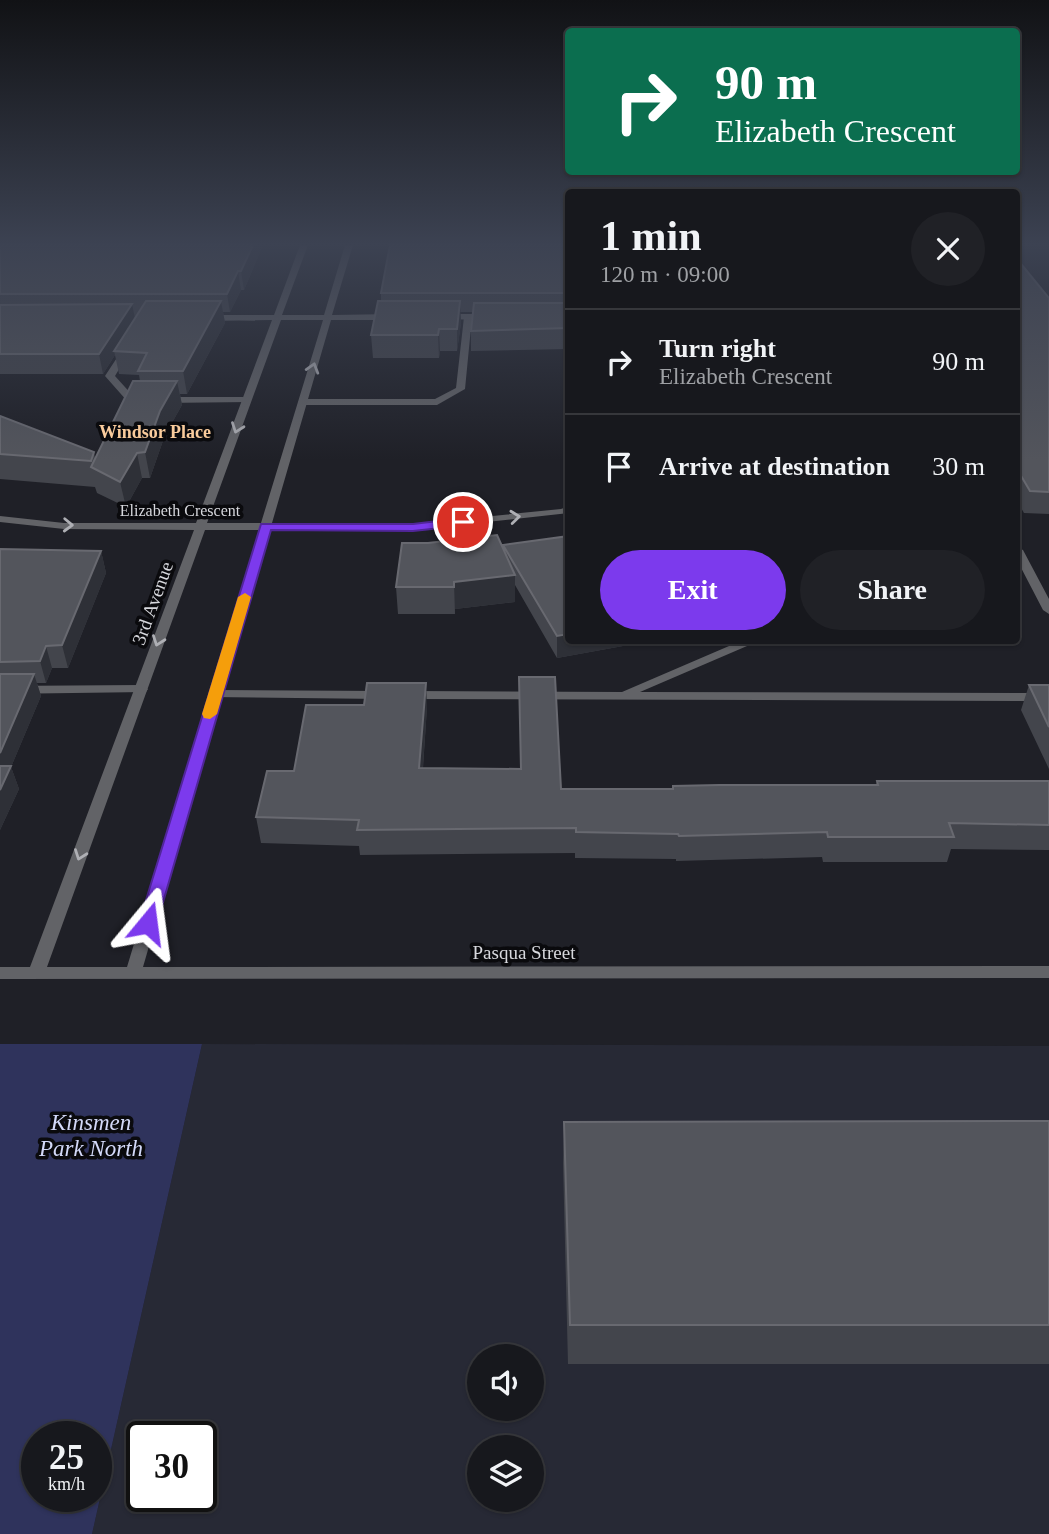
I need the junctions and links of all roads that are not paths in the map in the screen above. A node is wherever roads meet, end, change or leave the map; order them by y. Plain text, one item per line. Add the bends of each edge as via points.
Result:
1 (328, 317) junction
2 (404, 317) edge
3 (430, 317) edge
4 (468, 317) junction
5 (493, 317) edge
6 (199, 318) edge
7 (278, 318) junction
8 (132, 341) edge
9 (247, 400) junction
10 (303, 401) junction
11 (565, 511) edge
12 (0, 519) edge
13 (201, 526) junction
14 (266, 526) junction
15 (1020, 556) edge
16 (1049, 610) edge
17 (745, 644) edge
18 (141, 689) junction
19 (0, 690) edge
20 (216, 694) junction
21 (620, 695) junction
22 (1049, 697) edge
23 (1049, 972) edge
24 (0, 973) edge
25 (36, 973) junction
26 (133, 974) junction

1 - 2 street
1 - 7 street
10 -> 1 street
3 - 4 street
4 - 5 street
4 - 10 street via 460,388 437,402
6 - 7 street
7 - 9 street, 3rd Avenue
8 - 9 street via 110,376 131,400
9 -> 13 street, 3rd Avenue
10 - 14 street
14 -> 11 street, Elizabeth Crescent via 413,527
12 -> 13 street, Elizabeth Crescent via 64,526
13 - 14 street, Elizabeth Crescent
13 -> 18 street, 3rd Avenue
14 - 20 street
15 - 16 street
17 - 21 street
18 - 19 street
18 -> 25 street, 3rd Avenue
20 - 21 street
20 - 26 street
21 - 22 street
23 - 26 street, Pasqua Street
24 - 25 street, Pasqua Street
25 - 26 street, Pasqua Street

